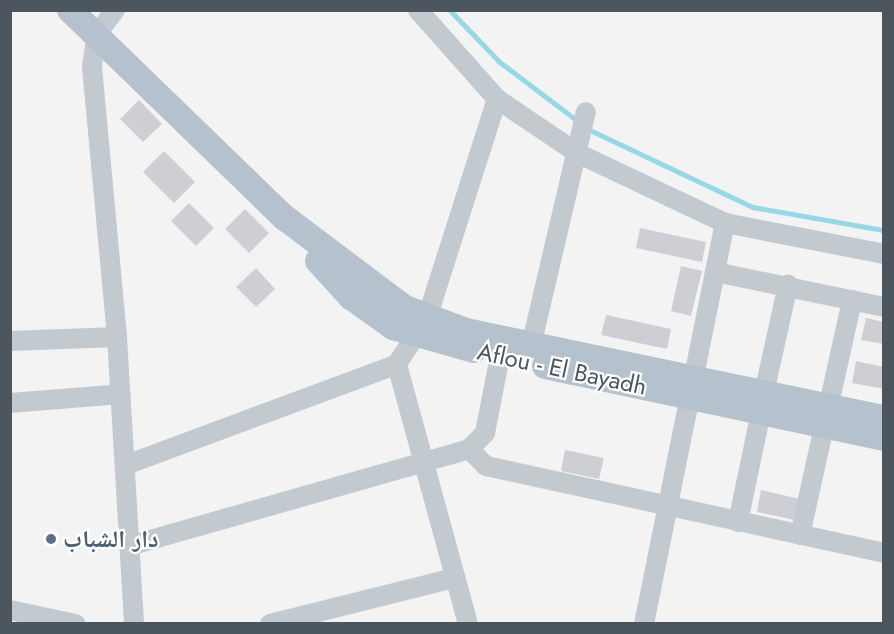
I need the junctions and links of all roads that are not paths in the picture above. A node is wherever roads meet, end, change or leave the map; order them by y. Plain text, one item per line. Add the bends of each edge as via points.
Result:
1 (70, 10) edge
2 (115, 10) edge
3 (418, 10) edge
4 (97, 34) junction
5 (497, 99) junction
6 (586, 112) dead end
7 (577, 149) junction
8 (725, 223) junction
9 (884, 254) edge
10 (715, 272) junction
11 (788, 285) junction
12 (852, 300) junction
13 (884, 307) edge
14 (422, 327) junction
15 (117, 337) junction
16 (10, 341) edge
17 (531, 346) junction
18 (502, 348) junction
19 (398, 364) junction
20 (693, 388) junction
21 (121, 394) junction
22 (762, 402) junction
23 (10, 404) edge
24 (827, 416) junction
25 (884, 418) edge
26 (884, 438) edge
27 (469, 449) junction
28 (424, 464) junction
29 (126, 465) junction
30 (668, 507) junction
31 (738, 522) junction
32 (800, 536) junction
33 (129, 546) junction
34 (884, 554) edge
35 (455, 578) junction
36 (10, 610) edge
37 (647, 623) edge
38 (76, 624) edge
39 (134, 624) edge
40 (270, 624) edge
41 (468, 624) edge

1 - 4 main road, Aflou - El Bayadh
2 - 4 street
3 - 5 street
4 - 14 main road, Aflou - El Bayadh via 285,218
4 - 15 street via 92,68
5 - 7 street
5 - 14 street
6 - 7 street
7 - 8 street
7 - 17 street
8 - 9 street
8 - 10 street
10 - 11 street
10 - 20 street
11 - 12 street
11 - 22 street
12 - 13 street
12 - 24 street
14 - 18 main road, Aflou - El Bayadh
14 - 19 street
15 - 16 street
15 - 21 street
17 - 18 main road, Aflou - El Bayadh
17 - 20 main road, Aflou - El Bayadh
18 - 20 main road, Aflou - El Bayadh
18 - 27 street via 485,433
19 - 28 street
19 - 29 street
20 - 22 main road, Aflou - El Bayadh
20 - 30 street
21 - 23 street
21 - 29 street
22 - 24 main road, Aflou - El Bayadh
22 - 31 street
24 - 25 main road, Aflou - El Bayadh
24 - 26 main road, Aflou - El Bayadh
24 - 32 street
27 - 28 street
27 - 30 street via 486,466
28 - 33 street
28 - 35 street
29 - 33 street
30 - 31 street
30 - 37 street
31 - 32 street
32 - 34 street
33 - 39 street
35 - 40 street
35 - 41 street
36 - 38 street

